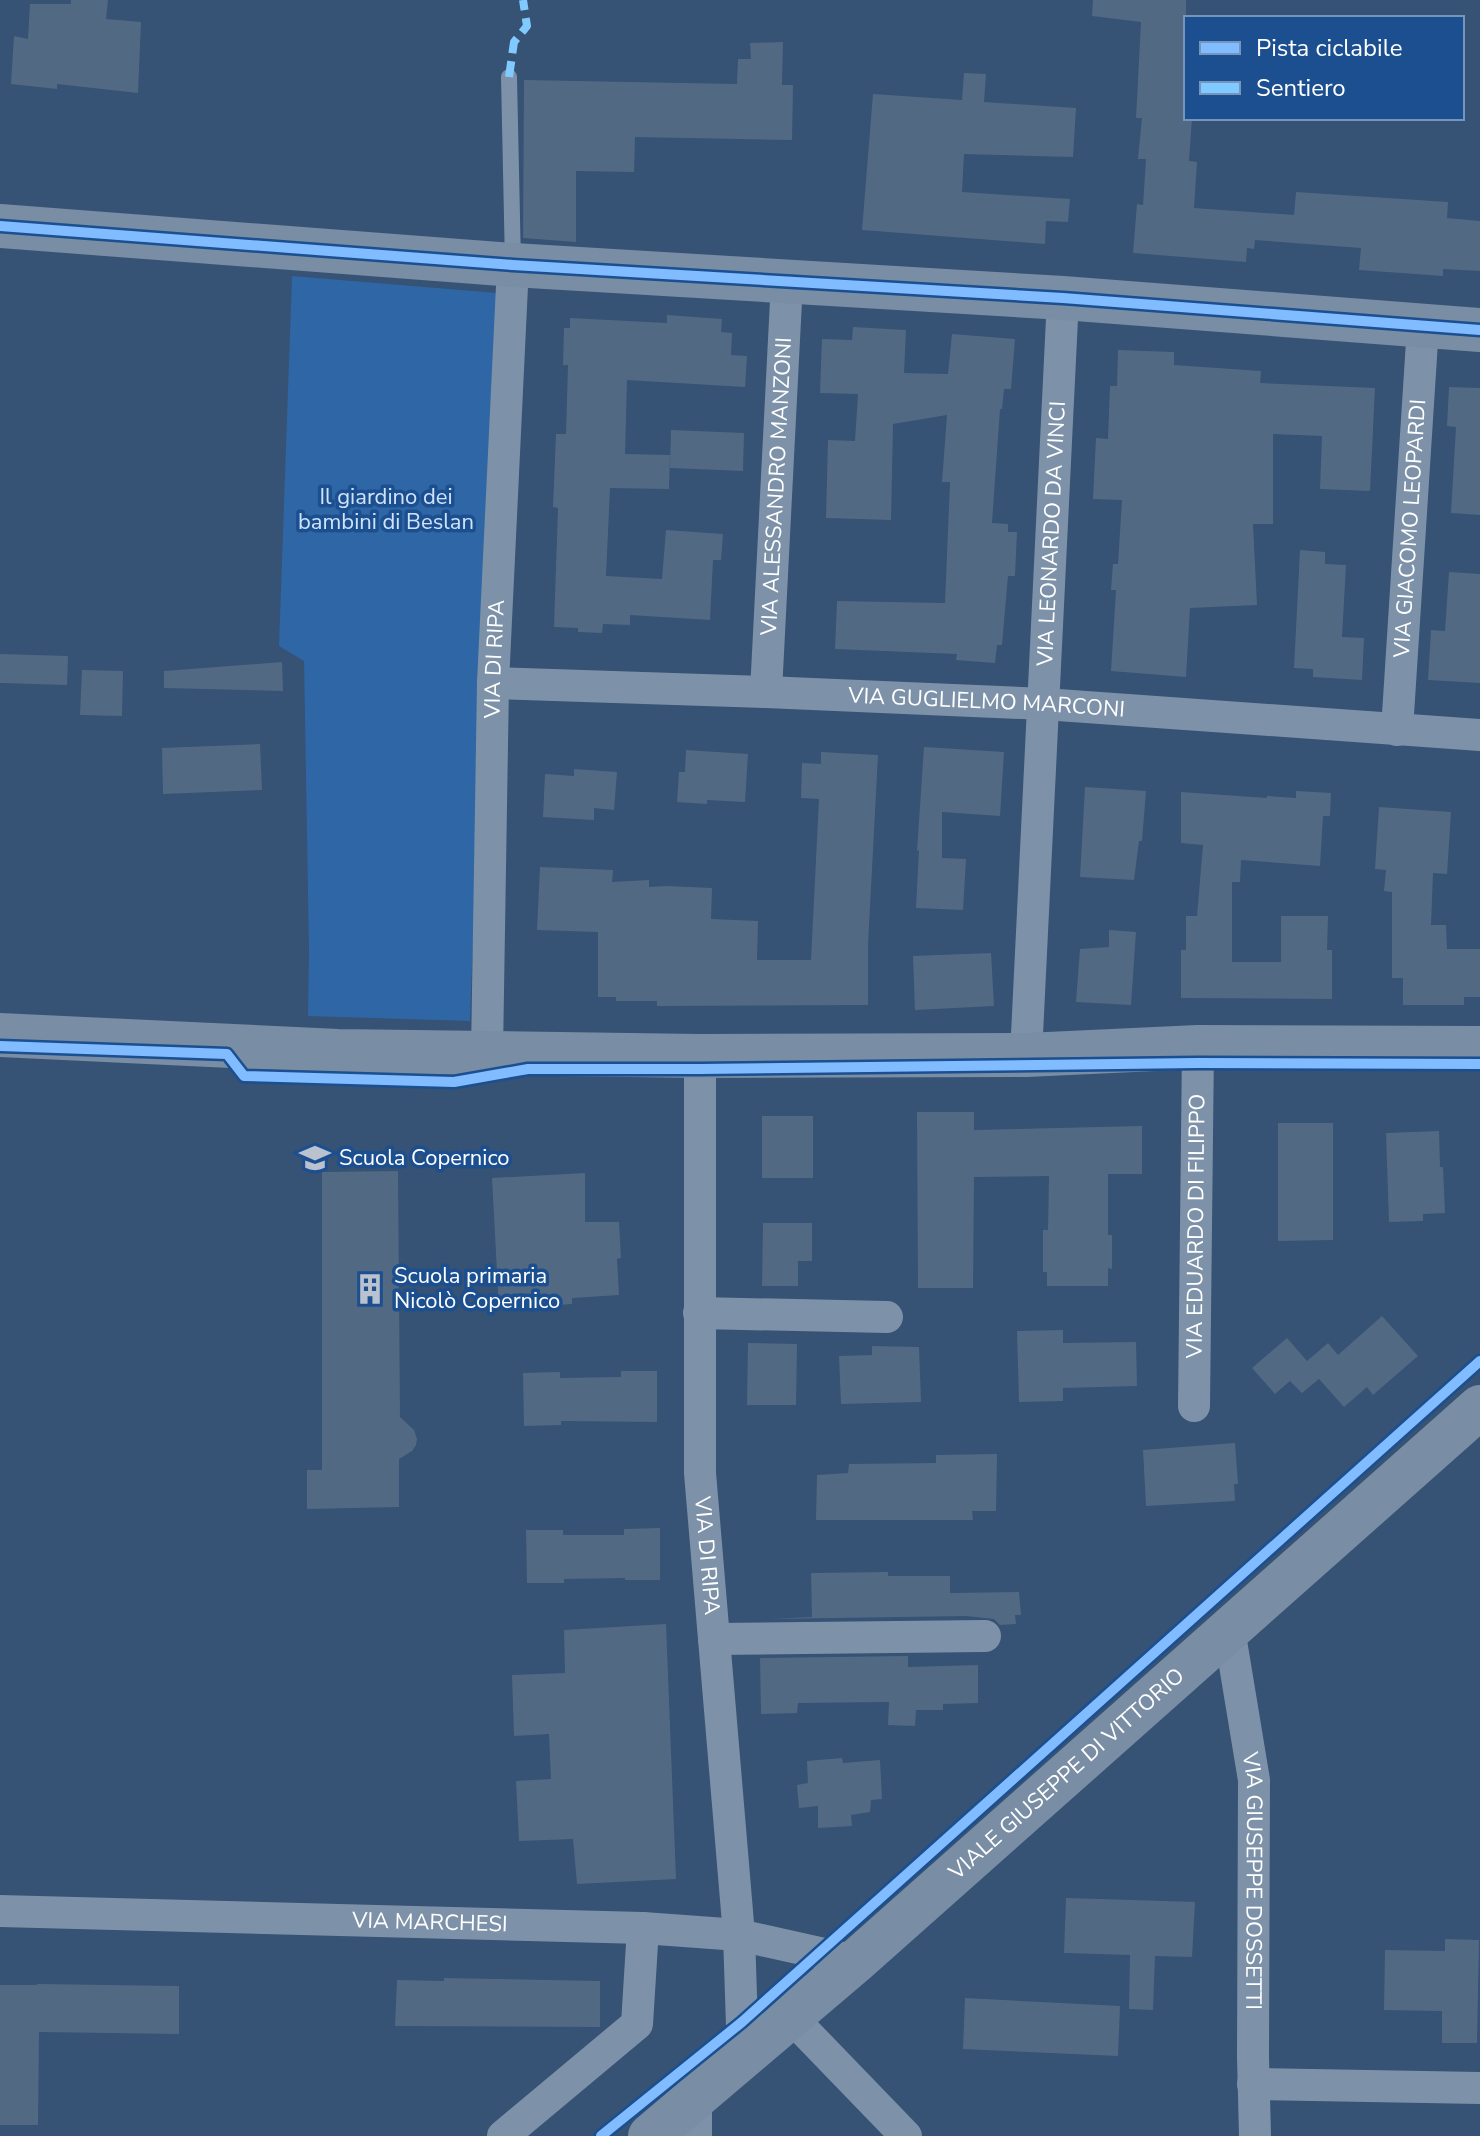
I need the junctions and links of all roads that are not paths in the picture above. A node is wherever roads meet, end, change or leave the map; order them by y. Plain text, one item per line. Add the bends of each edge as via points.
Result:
1 (509, 77) dead end
2 (0, 226) edge
3 (513, 265) junction
4 (787, 281) junction
5 (1063, 298) junction
6 (1423, 326) junction
7 (1480, 330) edge
8 (493, 683) junction
9 (766, 692) junction
10 (1044, 704) junction
11 (1397, 730) junction
12 (1480, 735) edge
13 (0, 1035) edge
14 (1198, 1047) junction
15 (1480, 1048) edge
16 (487, 1053) junction
17 (1026, 1055) junction
18 (700, 1056) junction
19 (699, 1313) junction
20 (887, 1317) dead end
21 (1194, 1406) dead end
22 (1480, 1407) edge
23 (1229, 1629) junction
24 (985, 1636) dead end
25 (714, 1639) junction
26 (0, 1911) edge
27 (643, 1928) junction
28 (739, 1935) junction
29 (856, 1961) junction
30 (790, 2016) junction
31 (743, 2056) junction
32 (1253, 2084) junction
33 (1480, 2088) edge
34 (696, 2117) edge
35 (503, 2136) edge
36 (650, 2136) edge
37 (906, 2136) edge
38 (1255, 2136) edge

1 - 3 lane
2 - 3 main road
3 - 4 main road
3 - 8 street, VIA DI RIPA
4 - 5 main road
4 - 9 street, VIA ALESSANDRO MANZONI
5 - 6 main road
5 - 10 street, VIA LEONARDO DA VINCI
6 - 7 main road
6 - 11 street, VIA GIACOMO LEOPARDI
8 - 9 street, VIA GUGLIELMO MARCONI
8 - 16 street, VIA DI RIPA
9 - 10 street, VIA GUGLIELMO MARCONI
10 - 11 street, VIA GUGLIELMO MARCONI
10 - 17 street, VIA LEONARDO DA VINCI
11 - 12 street, VIA GUGLIELMO MARCONI
13 - 16 main road
14 - 15 main road
14 - 17 main road
14 - 21 street, VIA EDUARDO DI FILIPPO
16 - 18 main road
17 - 18 main road
18 - 19 street, VIA DI RIPA
19 - 20 street
19 - 25 street, VIA DI RIPA via 700,1473
22 - 23 main road, VIALE GIUSEPPE DI VITTORIO
23 - 29 main road, VIALE GIUSEPPE DI VITTORIO
23 - 32 street, VIA GIUSEPPE DOSSETTI via 1254,1780
24 - 25 street
25 - 28 street, VIA DI RIPA
26 - 27 street, VIA MARCHESI
27 - 28 street, VIA MARCHESI
27 - 35 street via 637,2024
28 - 29 street, VIA MARCHESI
28 - 31 street, VIA DI RIPA
29 - 30 main road, VIALE GIUSEPPE DI VITTORIO
30 - 31 main road, VIALE GIUSEPPE DI VITTORIO
30 - 37 street
31 - 34 main road, VIALE GIUSEPPE DI VITTORIO
32 - 33 street
32 - 38 street, VIA GIUSEPPE DOSSETTI
34 - 36 main road, VIALE GIUSEPPE DI VITTORIO

